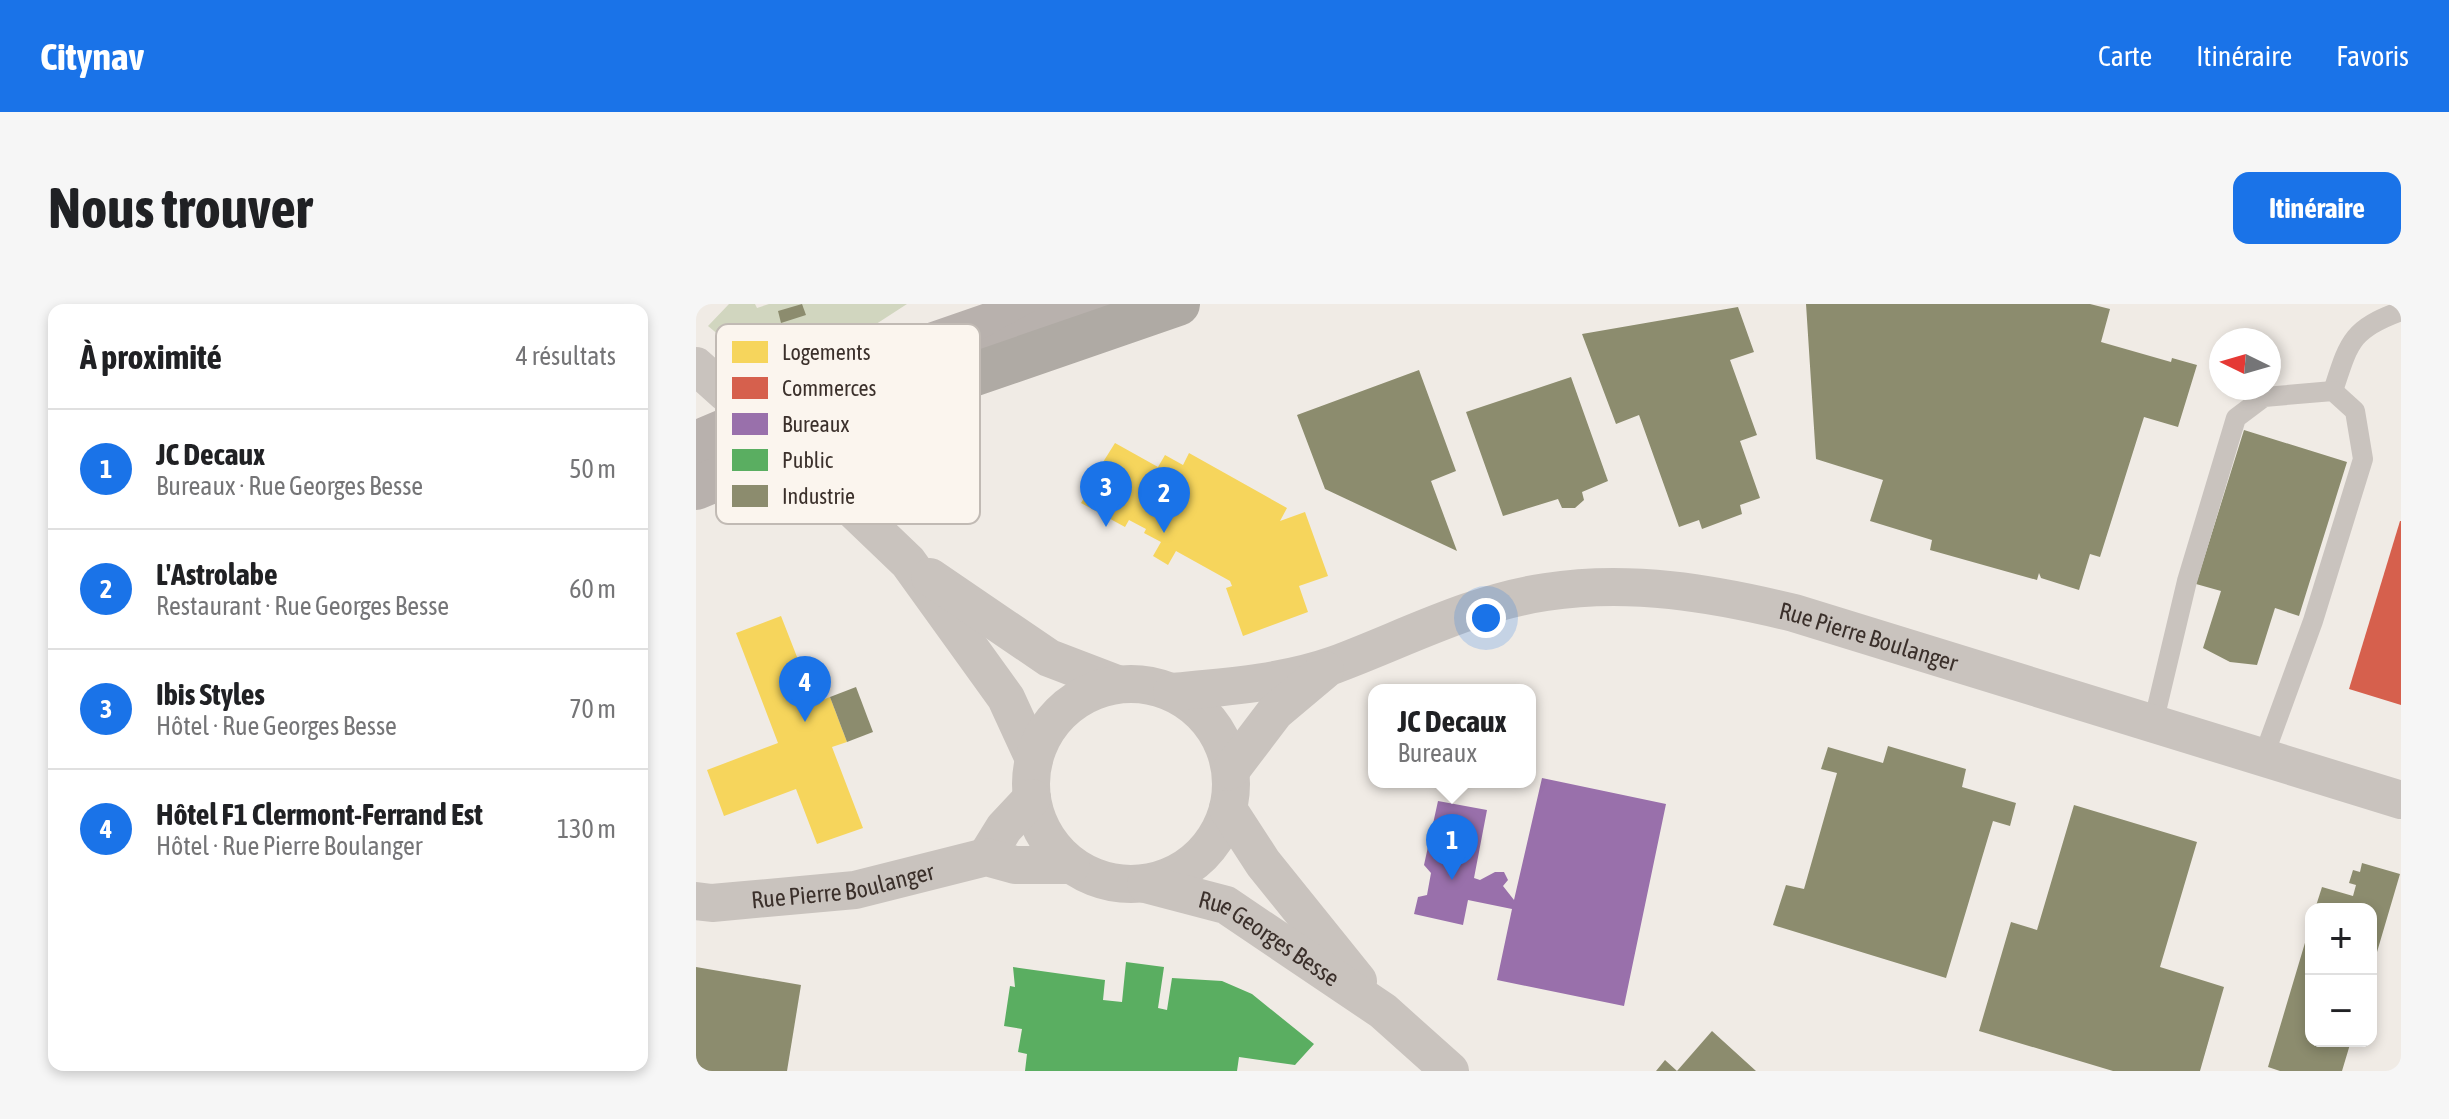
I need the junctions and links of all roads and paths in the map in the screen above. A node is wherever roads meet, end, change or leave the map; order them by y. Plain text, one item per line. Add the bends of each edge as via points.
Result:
1 (973, 304) edge
2 (1039, 304) edge
3 (1093, 304) edge
4 (1178, 304) edge
5 (2401, 311) edge
6 (947, 324) edge
7 (980, 328) edge
8 (696, 366) edge
9 (980, 366) edge
10 (980, 372) edge
11 (716, 384) edge
12 (2333, 391) junction
13 (716, 435) edge
14 (696, 443) edge
15 (716, 480) edge
16 (696, 488) edge
17 (868, 524) edge
18 (908, 562) junction
19 (1331, 666) junction
20 (1117, 684) junction
21 (1172, 692) junction
22 (2153, 724) junction
23 (2263, 758) junction
24 (1034, 759) junction
25 (1231, 770) junction
26 (1032, 798) junction
27 (2401, 800) edge
28 (1228, 809) junction
29 (986, 857) junction
30 (1071, 865) junction
31 (1146, 884) junction
32 (696, 901) edge
33 (1383, 1011) junction
34 (1450, 1071) edge

1 - 6 main road
2 - 7 main road
3 - 9 main road
4 - 10 highway
5 - 12 lane via 2367,323 2346,352
8 - 11 street
12 - 22 lane via 2264,397 2236,418 2187,581
12 - 23 lane via 2355,411 2363,459
13 - 14 main road
15 - 16 main road
17 - 18 street
18 - 20 street via 1049,658
18 - 24 street via 1006,698
19 - 21 street, Rue Pierre Boulanger via 1251,684
19 - 22 street, Rue Pierre Boulanger via 1483,606 1546,592 1602,587 1692,591 1794,613
19 - 25 street, Rue Pierre Boulanger via 1275,712
20 - 21 street
20 - 24 street via 1064,709
21 - 25 street via 1217,732
22 - 23 street, Rue Pierre Boulanger
23 - 27 street, Rue Pierre Boulanger
24 - 26 street
25 - 28 street
26 - 29 street
26 - 30 street via 1045,835
28 - 31 street via 1222,828 1198,859
28 - 33 street, Rue Georges Besse via 1263,863
29 - 30 street, Rue Pierre Boulanger via 1015,865
29 - 32 street, Rue Pierre Boulanger via 855,890
30 - 31 street via 1106,882
31 - 33 street, Rue Georges Besse via 1226,905
33 - 34 street, Rue Georges Besse

